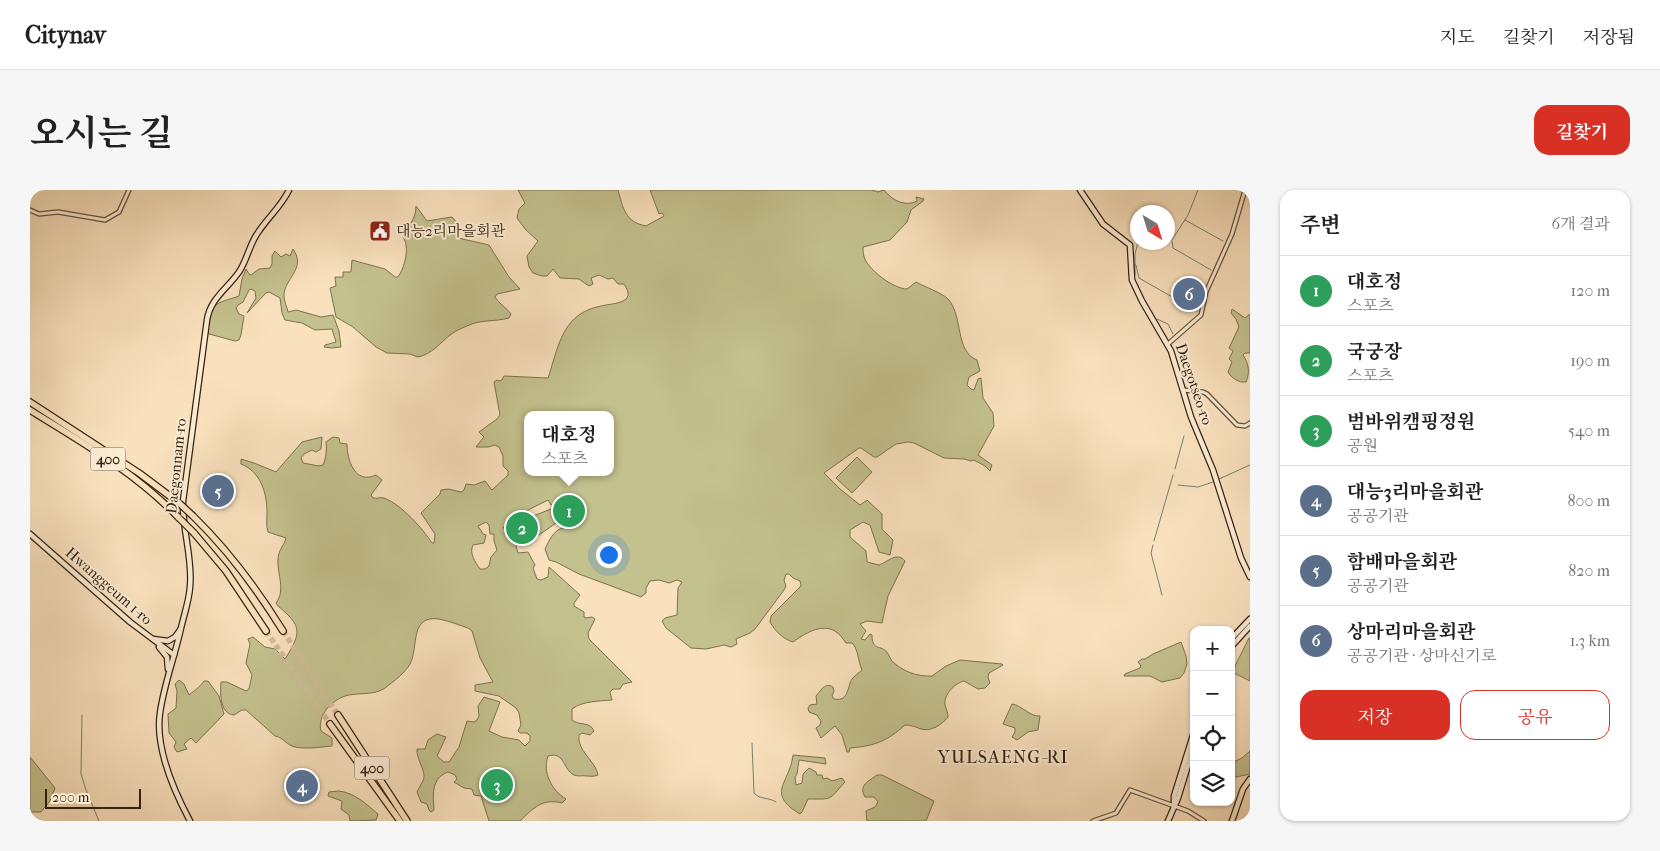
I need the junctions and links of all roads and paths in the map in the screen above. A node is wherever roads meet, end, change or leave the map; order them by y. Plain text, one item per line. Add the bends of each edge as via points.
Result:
1 (129, 190) edge
2 (289, 190) edge
3 (1080, 190) edge
4 (1246, 190) edge
5 (30, 210) edge
6 (1168, 344) junction
7 (1183, 390) junction
8 (30, 402) edge
9 (30, 410) edge
10 (1250, 423) edge
11 (30, 534) edge
12 (1250, 577) edge
13 (1250, 619) edge
14 (1250, 626) edge
15 (181, 628) junction
16 (266, 631) tunnel mouth
17 (283, 631) tunnel mouth
18 (1235, 635) edge
19 (152, 639) junction
20 (1235, 643) edge
21 (174, 655) junction
22 (168, 676) junction
23 (338, 714) tunnel mouth
24 (330, 724) tunnel mouth
25 (1190, 745) edge
26 (1190, 760) edge
27 (1250, 779) edge
28 (1174, 805) junction
29 (190, 821) edge
30 (400, 821) edge
31 (406, 821) edge
32 (1093, 821) edge
33 (1168, 821) edge
34 (1204, 821) edge
35 (1232, 821) edge

1 - 5 street via 119,212 105,220 58,212 39,214
2 - 15 street, Daegonnam-ro via 258,233 238,274 214,301 208,314 184,498 183,525 190,586
3 - 6 street, Daegotseo-ro via 1103,224 1130,245 1132,280
4 - 6 street via 1232,234 1206,292 1201,315
6 - 7 street, Daegotseo-ro
7 - 10 street via 1203,392 1238,425
7 - 12 street, Daegotseo-ro
8 - 17 highway, 400, bridge via 179,503 250,579
9 - 16 highway, 400, bridge via 121,468 155,495 194,533 226,571
11 - 19 street, Hwanggeum 1-ro
13 - 18 street
14 - 20 street
15 - 19 street via 168,641
15 - 21 street, Daegonnam-ro
19 - 21 street, Hwanggeum 1-ro
19 - 22 street via 167,657
21 - 22 street, Daegonnam-ro
22 - 29 street, Daegonnam-ro via 160,713 160,737 178,797
23 - 31 highway, 400
24 - 30 highway, 400
25 - 28 street
26 - 28 street
27 - 35 street via 1242,789
28 - 32 street via 1130,790 1116,813
28 - 33 street
28 - 34 street

